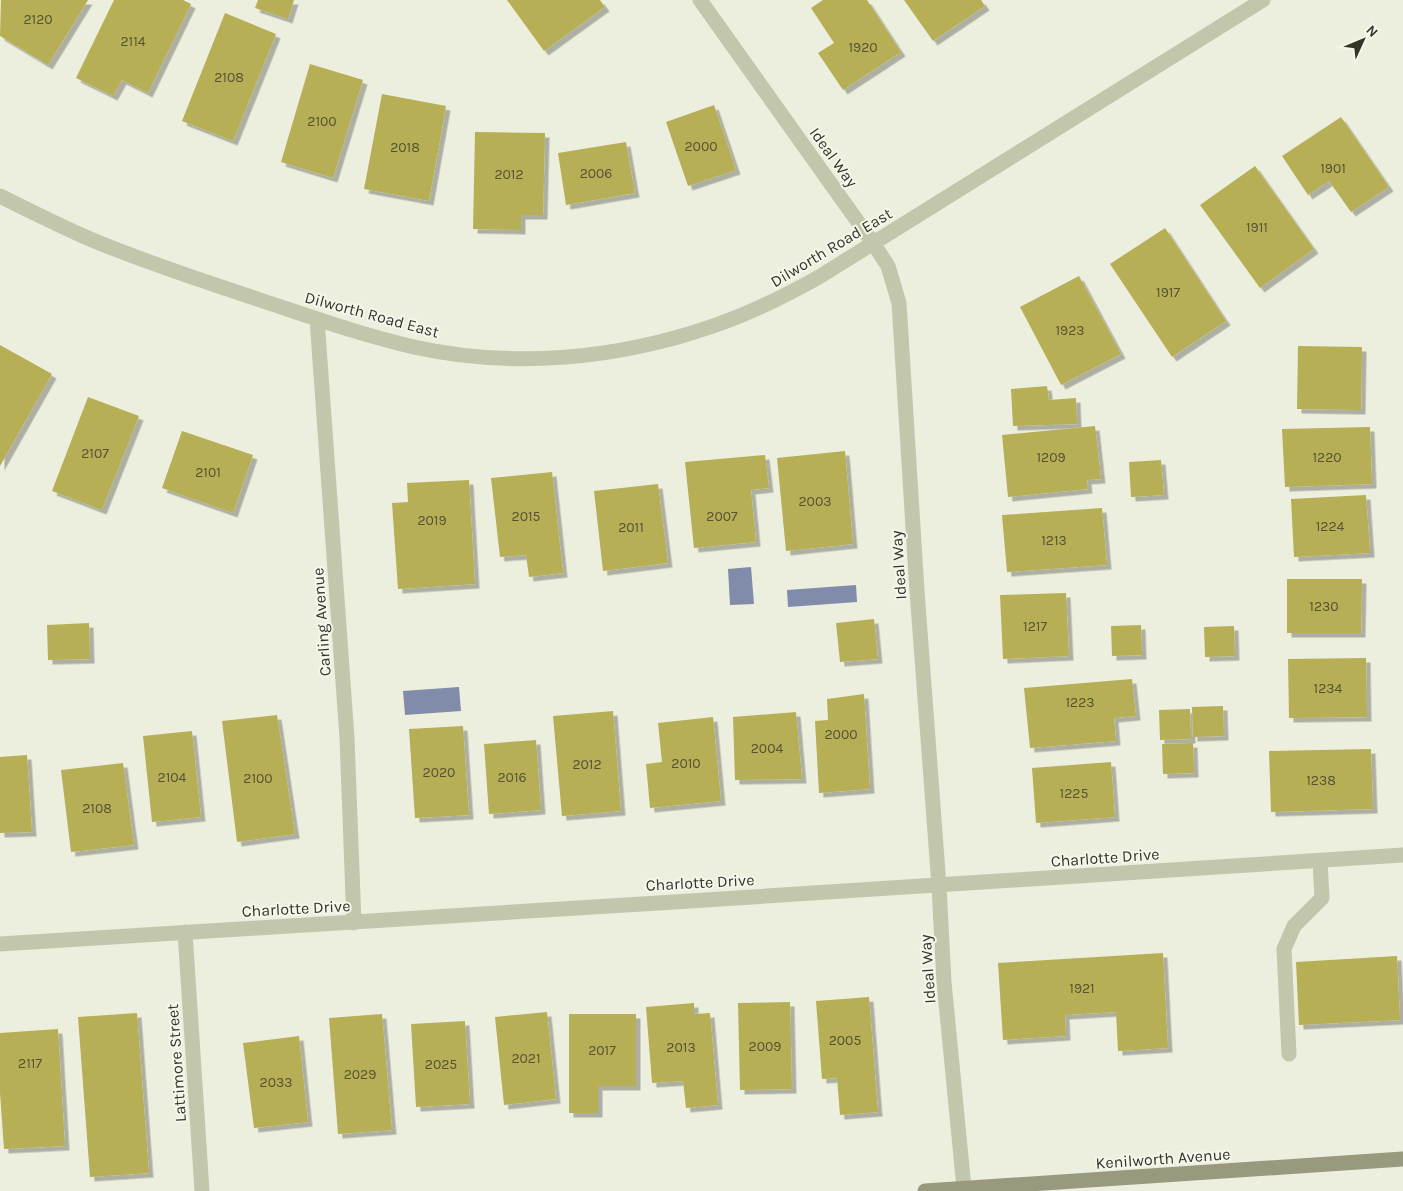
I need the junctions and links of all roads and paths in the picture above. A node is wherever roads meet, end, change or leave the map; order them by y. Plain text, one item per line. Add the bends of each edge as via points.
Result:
1 (700, 0) edge
2 (1263, 0) edge
3 (0, 196) edge
4 (873, 243) junction
5 (316, 319) junction
6 (1403, 855) edge
7 (1320, 861) junction
8 (939, 886) junction
9 (354, 922) junction
10 (184, 932) junction
11 (0, 944) edge
12 (1289, 1054) dead end
13 (1403, 1159) edge
14 (964, 1188) junction
15 (202, 1191) edge
16 (925, 1191) edge

1 - 4 street, Ideal Way
2 - 4 street, Dilworth Road East
3 - 5 street, Dilworth Road East via 91,239 173,271
4 - 5 street, Dilworth Road East via 785,296 713,326 638,347 591,355 519,360 475,357 416,347
4 - 8 street, Ideal Way via 888,266 899,303
5 - 9 street, Carling Avenue via 347,738
6 - 7 street, Charlotte Drive
7 - 8 street, Charlotte Drive
7 - 12 street via 1322,898 1294,926 1284,949
8 - 9 street, Charlotte Drive
8 - 14 street, Ideal Way via 944,982
9 - 10 street, Charlotte Drive
10 - 11 street, Charlotte Drive
10 - 15 street, Lattimore Street
13 - 14 main road, Kenilworth Avenue
14 - 16 main road, Kenilworth Avenue

